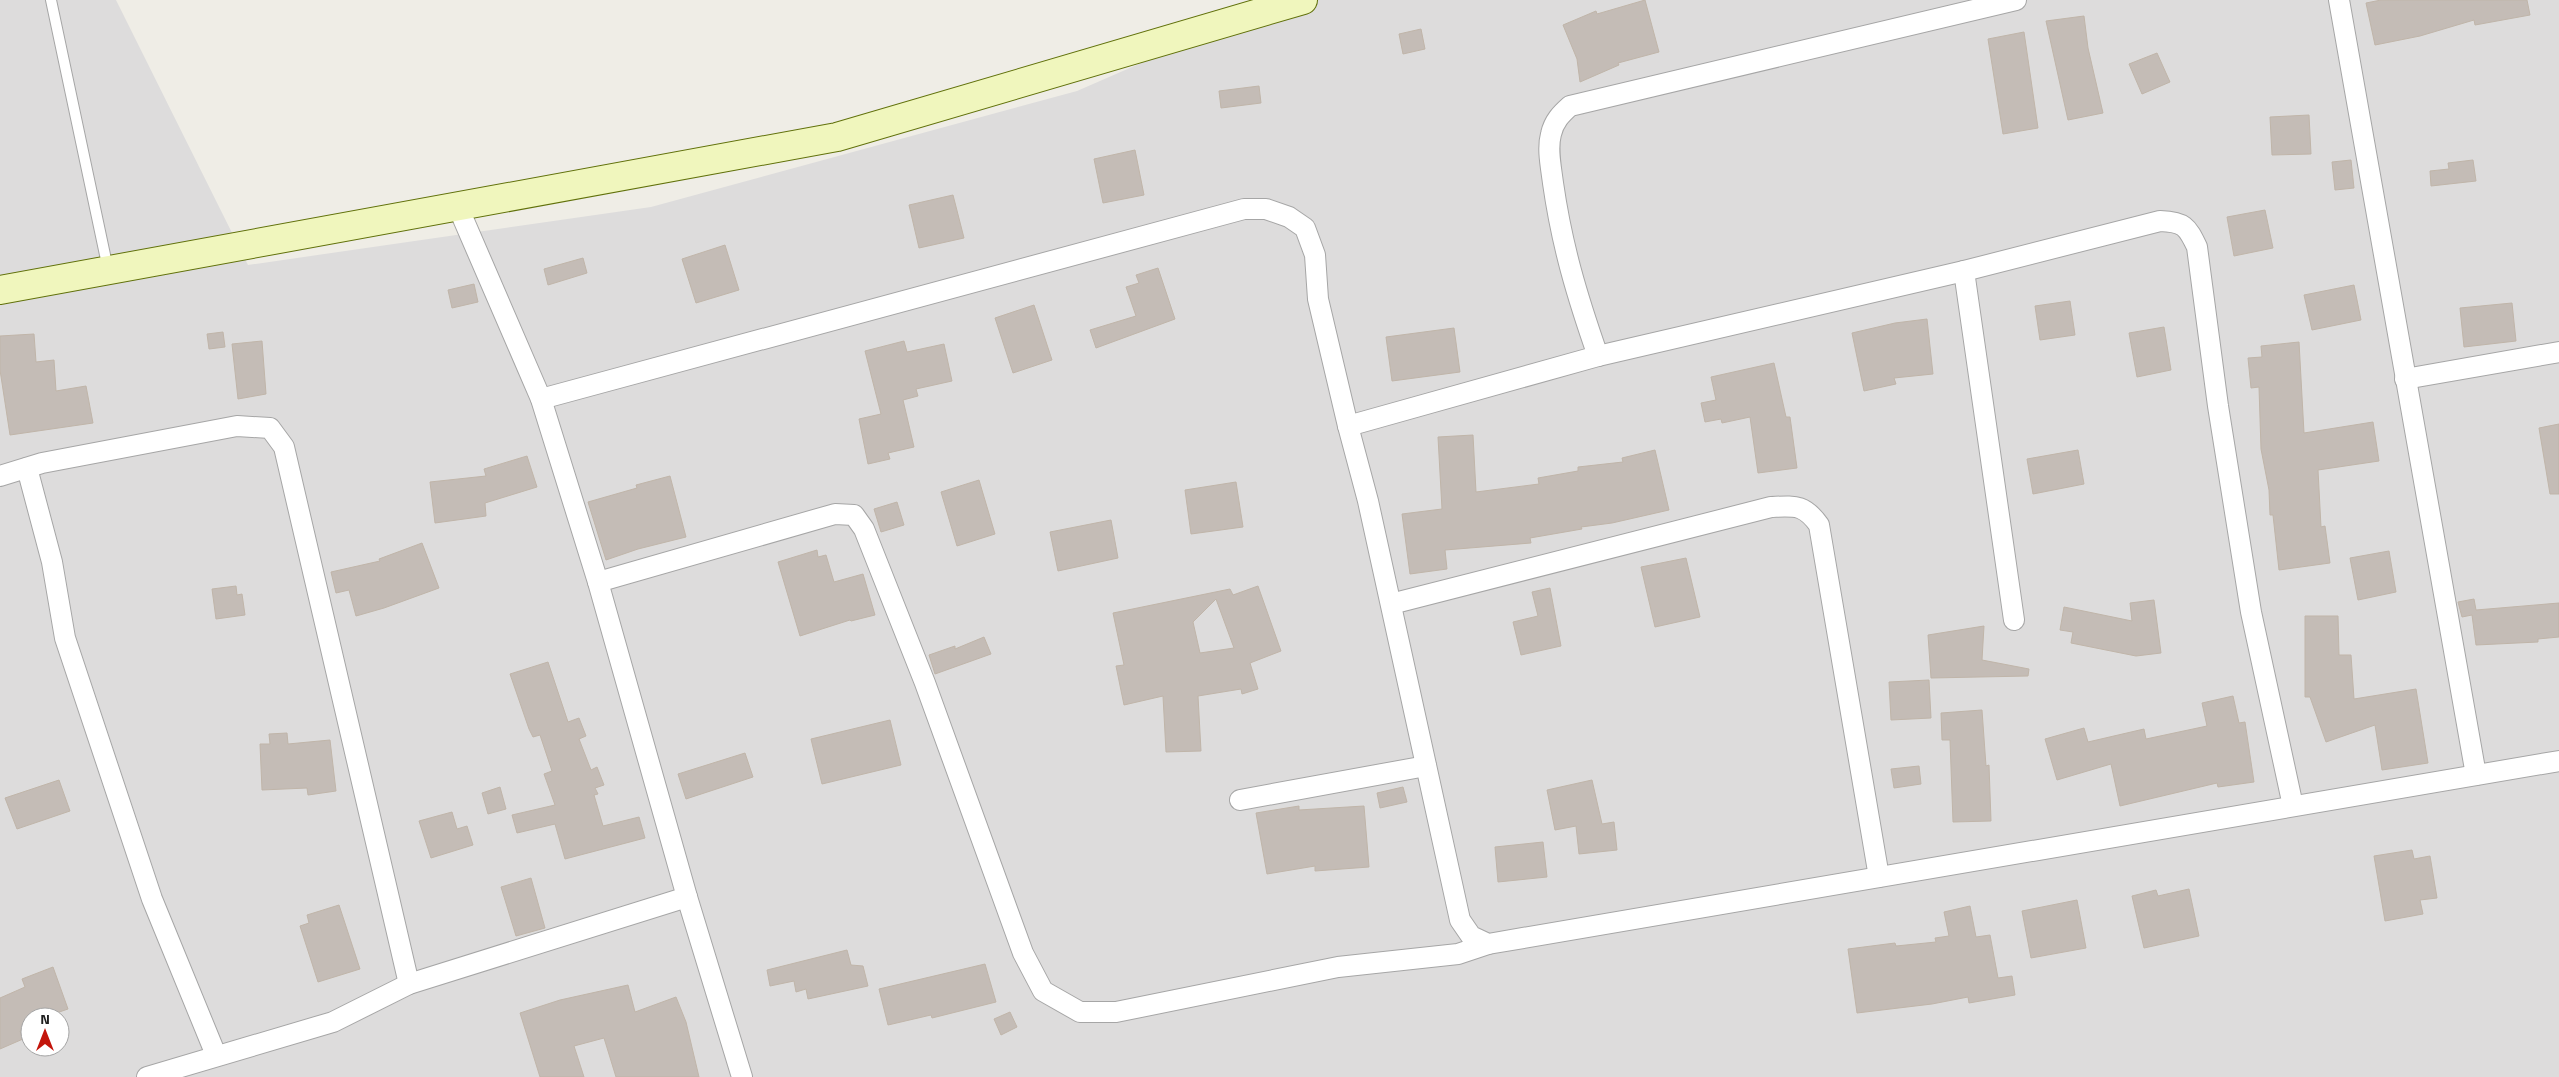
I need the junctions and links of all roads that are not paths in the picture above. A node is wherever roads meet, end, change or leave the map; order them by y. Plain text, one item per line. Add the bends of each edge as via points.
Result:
1 (51, 0) edge
2 (1303, 0) edge
3 (2016, 0) edge
4 (2339, 0) edge
5 (458, 207) junction
6 (108, 270) junction
7 (1964, 272) junction
8 (0, 290) edge
9 (2559, 352) edge
10 (1598, 356) junction
11 (2405, 378) junction
12 (541, 399) junction
13 (1348, 426) junction
14 (27, 468) junction
15 (0, 476) edge
16 (598, 582) junction
17 (1391, 604) junction
18 (2014, 620) dead end
19 (2559, 761) edge
20 (1426, 766) junction
21 (2476, 775) junction
22 (1240, 800) dead end
23 (2293, 806) junction
24 (1879, 877) junction
25 (687, 897) junction
26 (1488, 944) junction
27 (409, 984) junction
28 (216, 1055) junction
29 (147, 1077) edge
30 (742, 1077) edge

1 - 6 lane
2 - 5 main road via 838,137
3 - 10 street via 1570,106 1558,117 1551,134 1549,154 1574,290
4 - 11 street
5 - 6 main road
5 - 12 street
6 - 8 main road
7 - 10 street
7 - 18 street
7 - 23 street via 2160,221 2177,222 2188,229 2197,247 2251,612
9 - 11 street
10 - 13 street
11 - 21 street
12 - 13 street via 1244,209 1266,208 1305,228 1314,255 1318,299
12 - 16 street
13 - 17 street
14 - 15 street
14 - 27 street via 237,426 270,428 284,448
14 - 28 street via 52,562 65,638 152,899
16 - 25 street
16 - 26 street via 836,514 854,515 864,528 925,683 1023,953 1043,991 1080,1012 1116,1012 1338,968 1458,954
17 - 20 street
17 - 24 street via 1771,507 1791,506 1809,511 1819,525
19 - 21 street
20 - 22 street
20 - 26 street via 1460,920 1471,936
21 - 23 street
23 - 24 street
24 - 26 street
25 - 27 street
25 - 30 street
27 - 28 street via 333,1022
28 - 29 street

